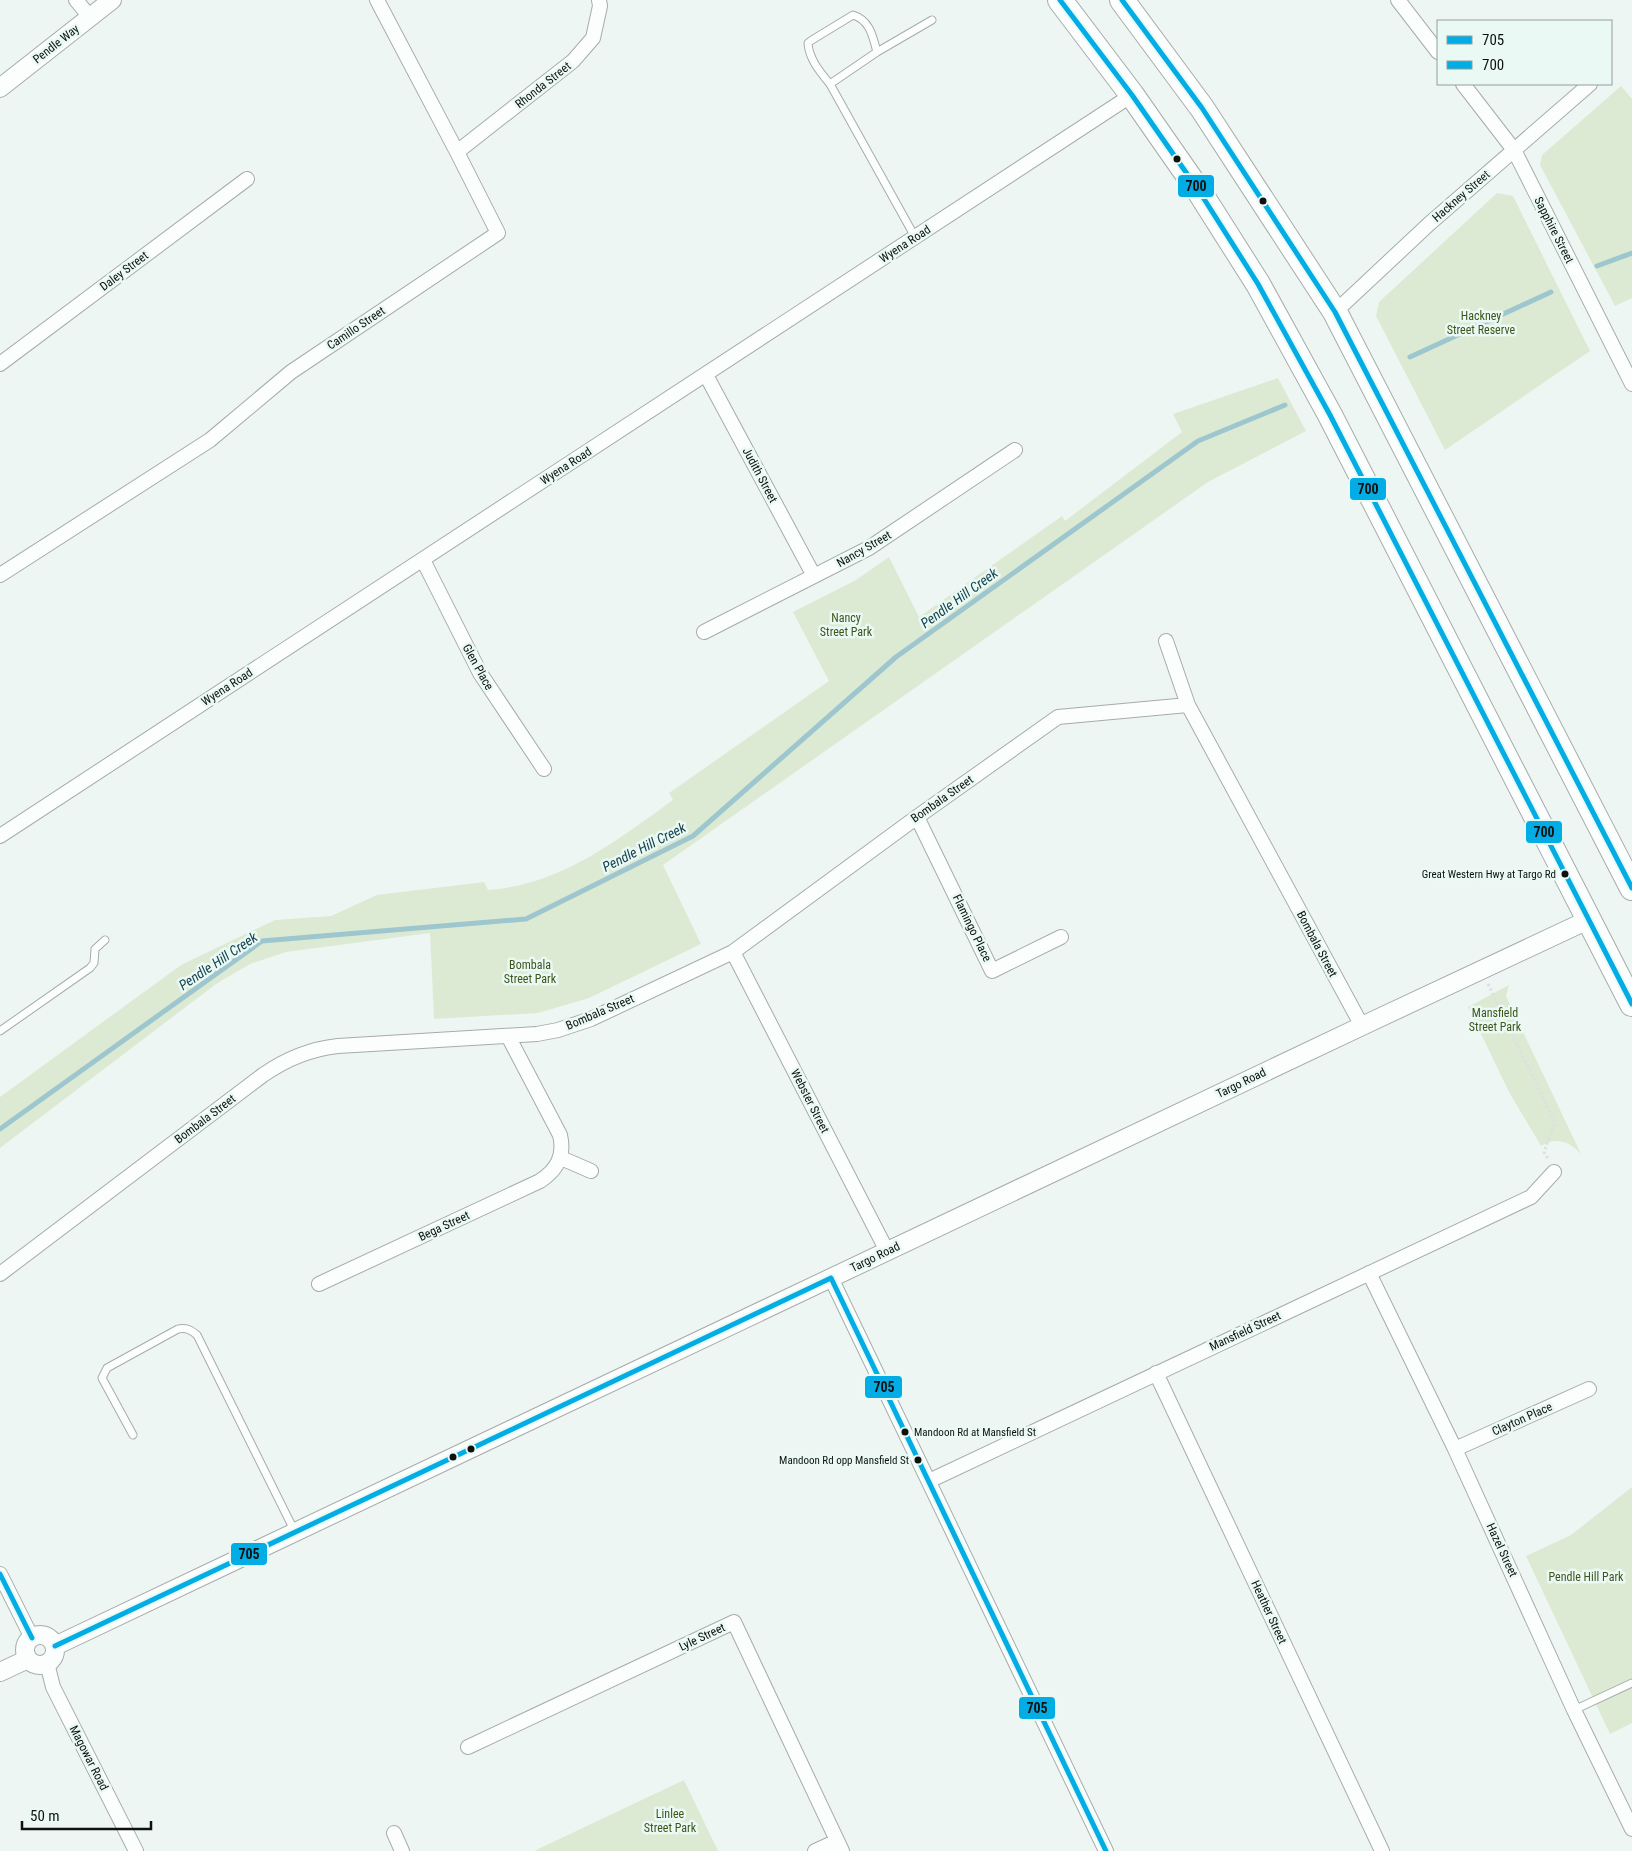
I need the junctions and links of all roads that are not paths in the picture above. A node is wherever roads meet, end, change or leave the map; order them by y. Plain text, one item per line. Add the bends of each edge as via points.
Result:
1 (76, 0) edge
2 (112, 0) edge
3 (377, 0) edge
4 (599, 0) edge
5 (1060, 0) edge
6 (1122, 0) edge
7 (1398, 0) edge
8 (90, 18) junction
9 (932, 20) dead end
10 (1437, 51) edge
11 (878, 52) junction
12 (830, 84) junction
13 (1464, 85) edge
14 (1589, 85) edge
15 (0, 88) edge
16 (1132, 95) junction
17 (1514, 150) junction
18 (457, 152) junction
19 (247, 179) dead end
20 (915, 237) junction
21 (1335, 312) junction
22 (0, 364) edge
23 (706, 374) junction
24 (1632, 384) edge
25 (1015, 450) dead end
26 (423, 560) junction
27 (0, 575) edge
28 (814, 576) junction
29 (704, 632) dead end
30 (1166, 641) dead end
31 (1188, 705) junction
32 (544, 769) dead end
33 (917, 817) junction
34 (0, 836) edge
35 (1632, 888) edge
36 (1588, 920) junction
37 (1061, 937) dead end
38 (106, 940) dead end
39 (733, 952) junction
40 (1632, 1004) edge
41 (1362, 1026) junction
42 (0, 1031) edge
43 (508, 1036) junction
44 (561, 1158) junction
45 (591, 1171) dead end
46 (1554, 1172) road end
47 (887, 1251) junction
48 (1369, 1273) junction
49 (0, 1274) edge
50 (831, 1278) junction
51 (319, 1284) dead end
52 (1156, 1373) junction
53 (1589, 1389) dead end
54 (133, 1435) dead end
55 (1455, 1449) junction
56 (929, 1481) junction
57 (295, 1532) junction
58 (0, 1574) edge
59 (32, 1638) junction
60 (54, 1646) junction
61 (28, 1659) junction
62 (47, 1663) junction
63 (0, 1672) edge
64 (1632, 1683) edge
65 (1574, 1710) junction
66 (468, 1747) dead end
67 (1632, 1829) edge
68 (394, 1833) dead end
69 (839, 1846) edge
70 (136, 1851) edge
71 (402, 1851) edge
72 (815, 1851) edge
73 (1106, 1851) edge
74 (1382, 1851) edge

1 - 8 street
2 - 8 street, Pendle Way
3 - 18 street, Camillo Street
4 - 18 street, Rhonda Street via 593,38 573,61
5 - 16 highway
6 - 21 highway via 1202,108
7 - 10 street
8 - 15 street, Pendle Way
9 - 11 lane
11 - 12 lane
11 - 12 lane via 864,20 853,15 812,40 808,43 811,56
12 - 20 lane
13 - 17 street, Sapphire Street
14 - 17 street, Hackney Street
16 - 20 street, Wyena Road
16 - 36 highway via 1258,284 1330,415
17 - 21 street, Hackney Street
17 - 24 street, Sapphire Street
18 - 27 street, Camillo Street via 498,233 291,372 210,440
19 - 22 street, Daley Street
20 - 23 street, Wyena Road
21 - 35 highway
23 - 26 street, Wyena Road
23 - 28 street, Judith Street
25 - 28 street, Nancy Street via 869,548
26 - 32 street, Glen Place via 480,673
26 - 34 street, Wyena Road
28 - 29 street, Nancy Street
30 - 31 street, Bombala Street
31 - 33 street, Bombala Street via 1058,717
31 - 41 street, Bombala Street
33 - 37 street, Flamingo Place via 992,971
33 - 39 street, Bombala Street
36 - 40 highway
36 - 41 street, Targo Road
38 - 42 lane via 95,949 94,963 90,968
39 - 43 street, Bombala Street via 591,1018 551,1031
39 - 47 street, Webster Street
41 - 47 street, Targo Road
43 - 44 street via 560,1135
43 - 49 street, Bombala Street via 338,1046 290,1058
44 - 45 street
44 - 51 street, Bega Street via 555,1169 540,1181
46 - 48 street, Mansfield Street via 1531,1196
47 - 50 street, Targo Road
48 - 52 street, Mansfield Street
48 - 55 street, Hazel Street
50 - 56 street
50 - 57 street, Targo Road
52 - 56 street, Mansfield Street
52 - 74 street, Heather Street
53 - 55 street, Clayton Place
54 - 57 lane via 102,1378 104,1371 178,1329 192,1331 197,1335
55 - 65 street, Hazel Street
56 - 73 street
57 - 60 street, Targo Road
58 - 59 street
59 - 60 street via 43,1636
59 - 61 street via 26,1645
60 - 62 street via 55,1653
61 - 62 street via 36,1664
61 - 63 street
62 - 70 street, Magowar Road via 53,1687
64 - 65 lane
65 - 67 street, Hazel Street
66 - 69 street, Lyle Street via 734,1622
68 - 71 street
69 - 72 street

